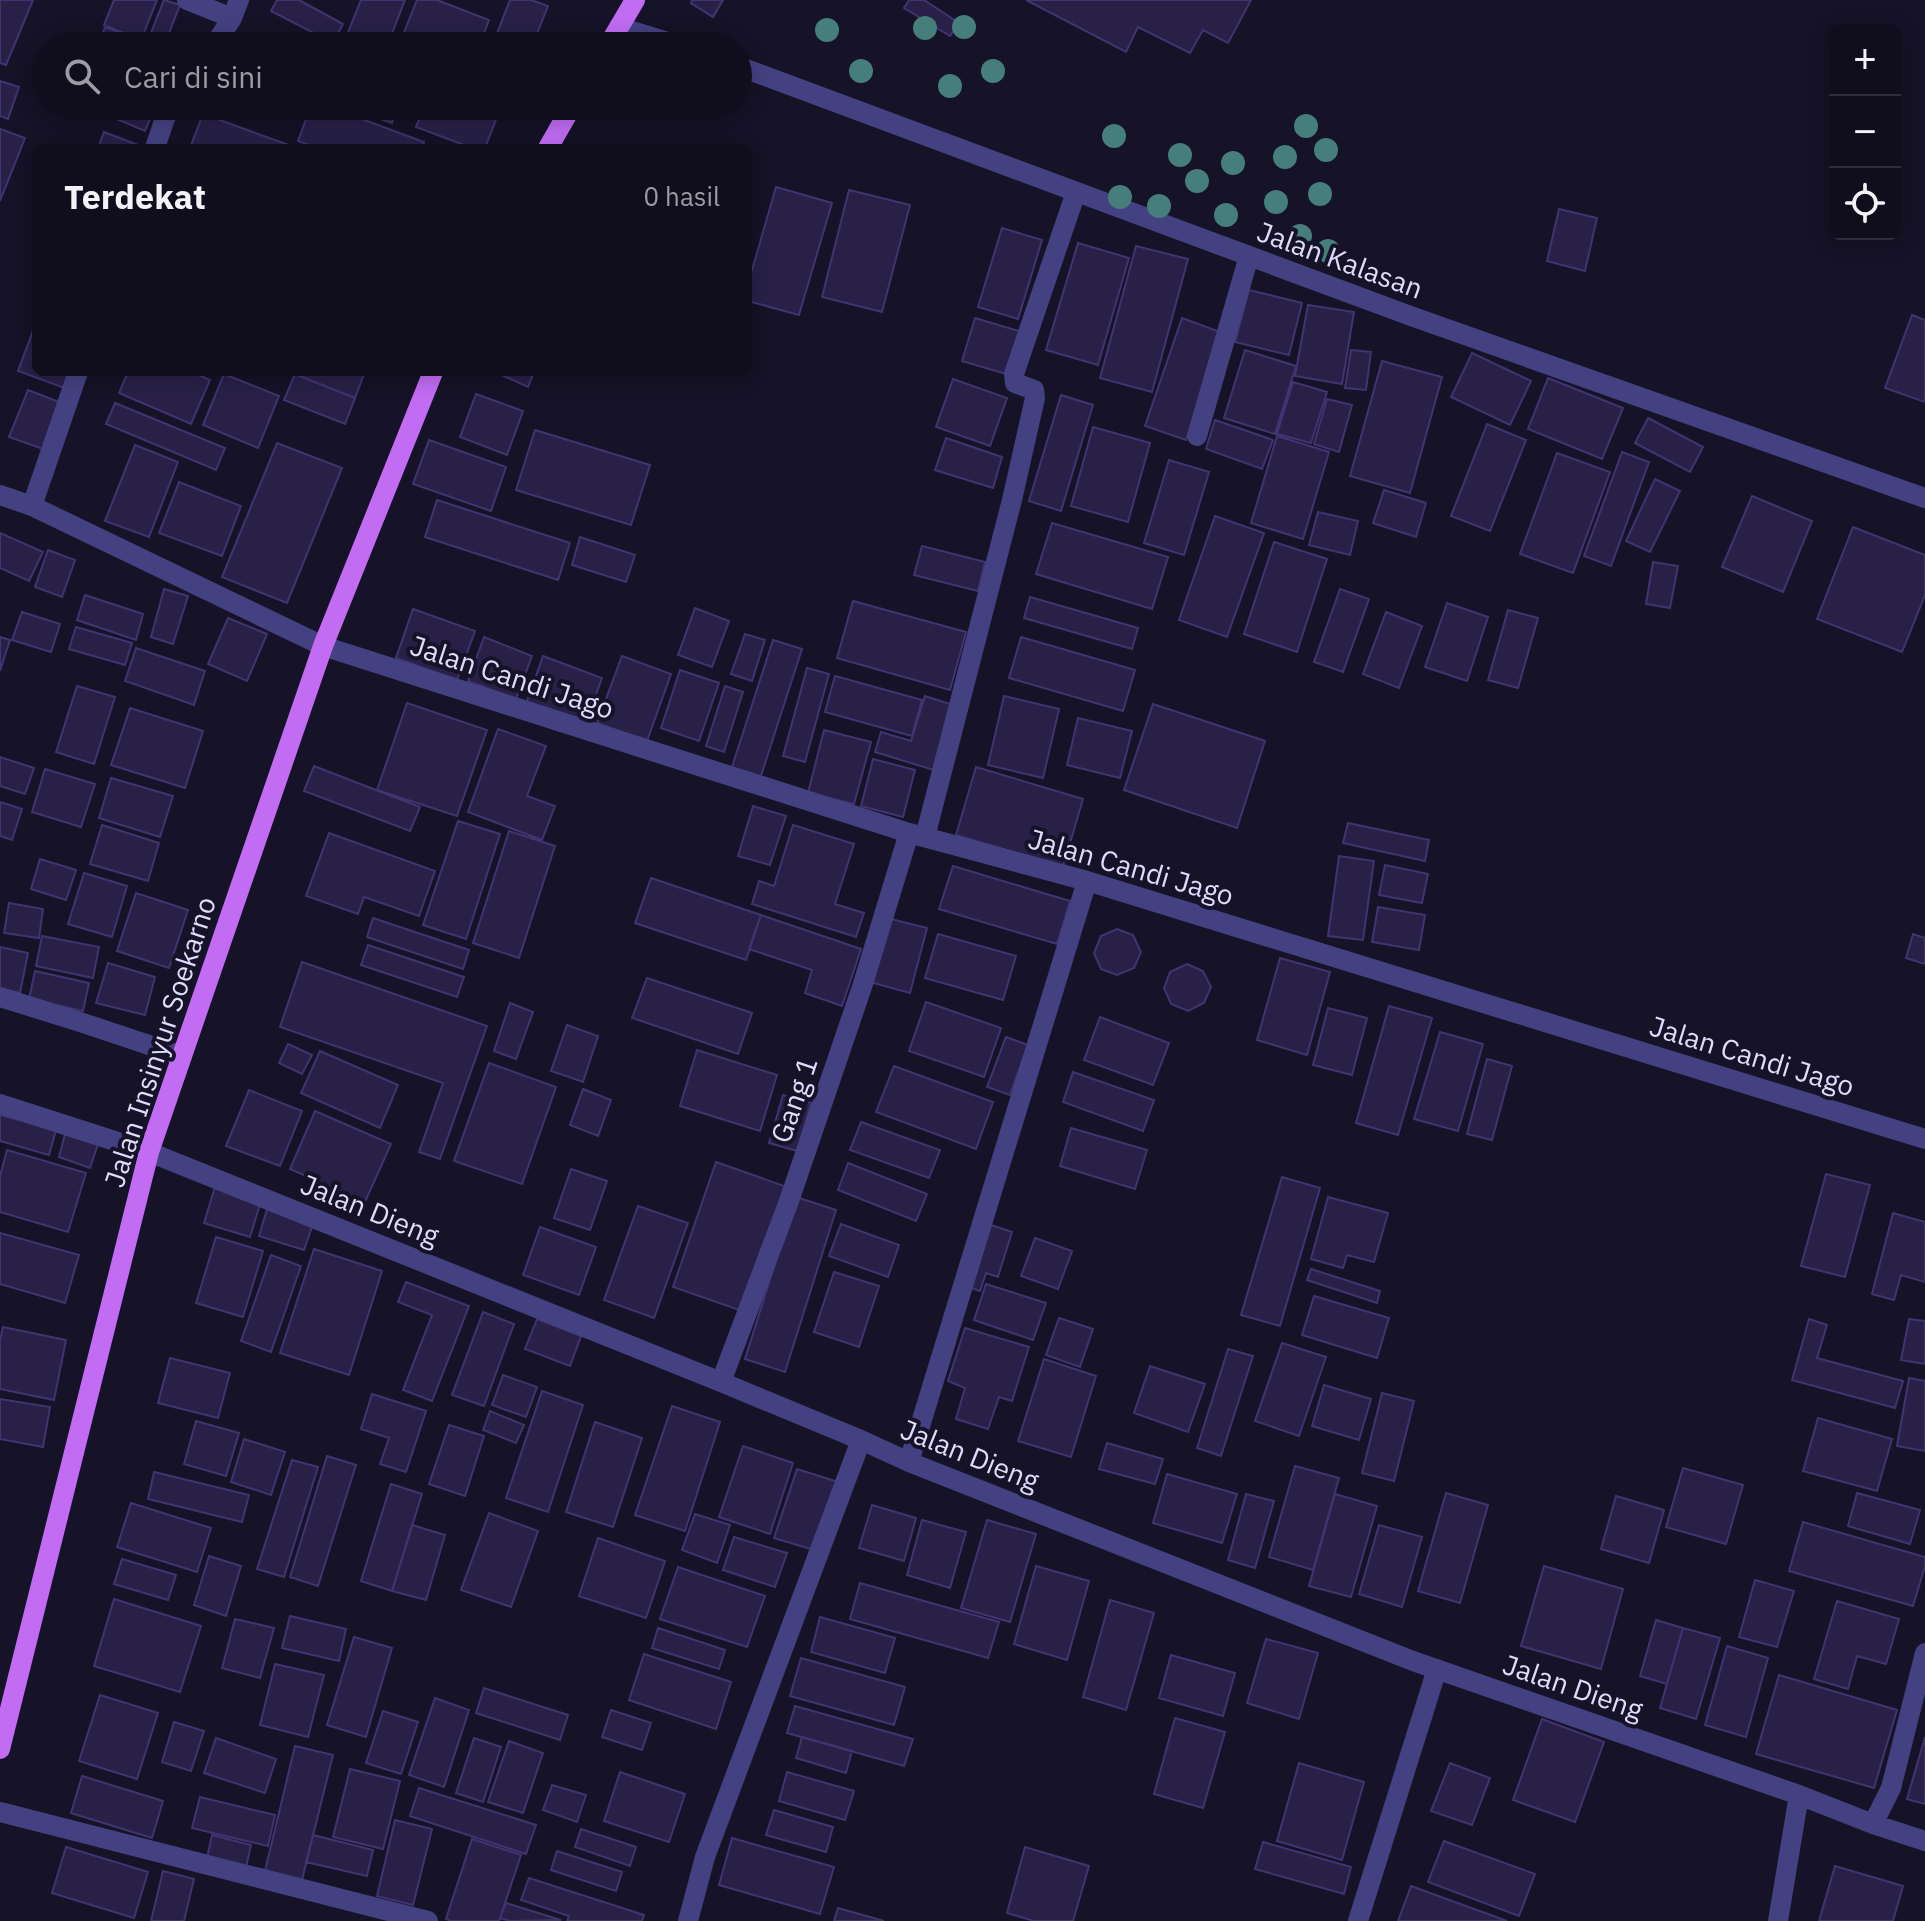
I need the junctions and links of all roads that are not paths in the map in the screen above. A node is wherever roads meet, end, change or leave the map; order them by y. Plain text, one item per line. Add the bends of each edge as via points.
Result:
1 (187, 0) edge
2 (635, 0) edge
3 (236, 9) edge
4 (619, 27) junction
5 (222, 32) edge
6 (616, 32) edge
7 (635, 32) edge
8 (752, 71) edge
9 (164, 120) edge
10 (564, 120) edge
11 (156, 144) edge
12 (550, 144) edge
13 (1076, 192) junction
14 (1249, 256) junction
15 (77, 376) edge
16 (431, 376) edge
17 (1197, 436) dead end
18 (0, 495) edge
19 (1925, 498) edge
20 (32, 506) junction
21 (323, 646) junction
22 (917, 835) junction
23 (1087, 881) junction
24 (0, 997) edge
25 (182, 1056) junction
26 (0, 1104) edge
27 (1925, 1139) edge
28 (149, 1152) junction
29 (721, 1382) junction
30 (861, 1440) junction
31 (909, 1462) junction
32 (1925, 1653) edge
33 (1437, 1669) junction
34 (0, 1749) edge
35 (1799, 1795) junction
36 (0, 1812) edge
37 (1873, 1824) junction
38 (1925, 1841) edge
39 (428, 1921) edge
40 (688, 1921) edge
41 (1358, 1921) edge
42 (1778, 1921) edge

1 - 3 street
2 - 4 main road
3 - 5 street
4 - 6 main road
4 - 7 street
8 - 13 street, Jalan Kalasan
9 - 11 street
10 - 12 main road
13 - 14 street, Jalan Kalasan
13 - 22 street, Gang 1 via 1014,374 1015,383 1034,390 1035,398 1012,500
14 - 17 street
14 - 19 street, Jalan Kalasan
15 - 20 street
16 - 21 main road, Jalan Insinyur Soekarno
18 - 20 street, Jalan Candi Jago
20 - 21 street, Jalan Candi Jago
21 - 22 street, Jalan Candi Jago
21 - 25 main road, Jalan Insinyur Soekarno
22 - 23 street, Jalan Candi Jago
22 - 29 street, Gang 1
23 - 27 street, Jalan Candi Jago
23 - 31 street
24 - 25 street
25 - 28 main road, Jalan Insinyur Soekarno
26 - 28 street, Jalan Dieng
28 - 29 street, Jalan Dieng
28 - 34 main road, Jalan Insinyur Soekarno
29 - 30 street, Jalan Dieng
30 - 31 street, Jalan Dieng
30 - 40 street via 705,1857
31 - 33 street, Jalan Dieng
32 - 37 street via 1891,1788
33 - 35 street, Jalan Dieng
33 - 41 street
35 - 37 street, Jalan Dieng
35 - 42 street
36 - 39 street
37 - 38 street, Jalan Dieng

